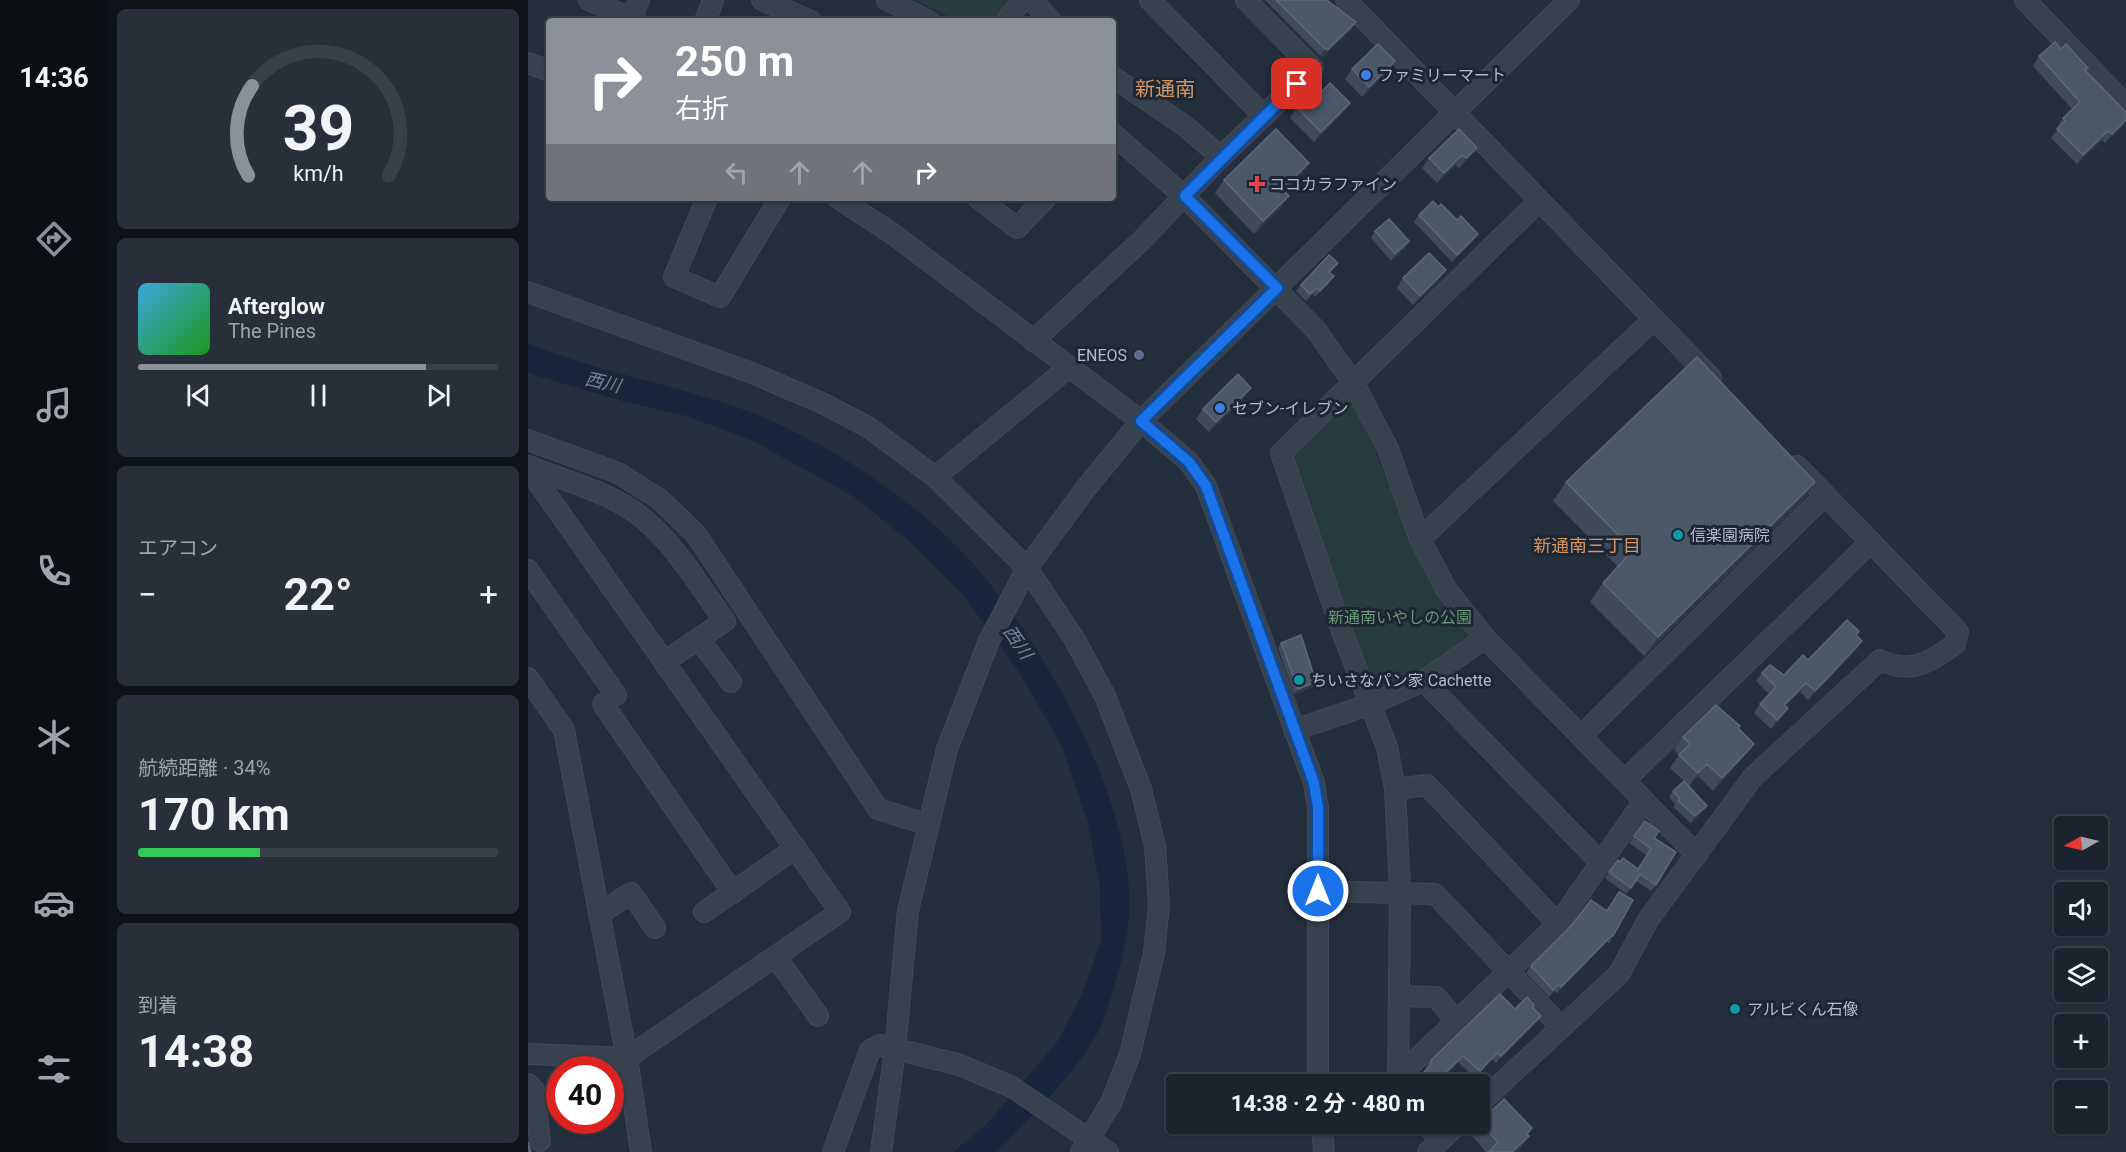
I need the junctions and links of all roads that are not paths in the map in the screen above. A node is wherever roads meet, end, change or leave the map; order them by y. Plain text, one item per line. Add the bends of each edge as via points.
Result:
1 (589, 0) edge
2 (639, 0) edge
3 (713, 0) edge
4 (762, 0) edge
5 (887, 0) edge
6 (1022, 0) edge
7 (1031, 0) edge
8 (1150, 0) edge
9 (1246, 0) edge
10 (1346, 0) edge
11 (1569, 0) edge
12 (2025, 0) edge
13 (629, 18) edge
14 (634, 18) edge
15 (706, 18) edge
16 (804, 18) edge
17 (923, 18) edge
18 (1008, 18) edge
19 (1048, 18) edge
20 (528, 63) edge
21 (546, 70) edge
22 (1116, 79) edge
23 (2126, 105) edge
24 (1455, 113) junction
25 (1264, 116) junction
26 (1116, 137) edge
27 (1221, 157) junction
28 (1185, 196) junction
29 (707, 201) edge
30 (778, 201) edge
31 (843, 201) edge
32 (982, 201) edge
33 (1043, 201) edge
34 (1539, 201) junction
35 (1277, 288) junction
36 (528, 292) edge
37 (1654, 319) junction
38 (1033, 341) junction
39 (1068, 368) junction
40 (1354, 384) junction
41 (1725, 392) edge
42 (1141, 421) junction
43 (528, 440) edge
44 (1784, 452) edge
45 (528, 467) edge
46 (935, 477) junction
47 (1825, 495) junction
48 (1420, 539) junction
49 (1871, 542) junction
50 (1027, 568) junction
51 (528, 570) edge
52 (1485, 638) junction
53 (699, 639) junction
54 (664, 662) junction
55 (528, 678) edge
56 (1424, 681) junction
57 (731, 682) dead end
58 (1371, 704) junction
59 (1294, 730) junction
60 (1581, 736) junction
61 (1625, 780) junction
62 (1395, 789) junction
63 (1644, 801) junction
64 (929, 825) junction
65 (796, 848) junction
66 (1697, 855) junction
67 (1601, 863) junction
68 (1318, 891) junction
69 (1400, 891) junction
70 (733, 893) junction
71 (704, 912) dead end
72 (599, 914) junction
73 (1558, 924) junction
74 (655, 928) dead end
75 (776, 957) junction
76 (1508, 972) junction
77 (1399, 996) junction
78 (818, 1016) dead end
79 (1456, 1021) junction
80 (1561, 1027) junction
81 (895, 1050) junction
82 (528, 1054) edge
83 (627, 1058) junction
84 (1318, 1074) edge
85 (1398, 1074) edge
86 (1405, 1074) edge
87 (528, 1084) edge
88 (1490, 1094) edge
89 (1323, 1134) edge
90 (1447, 1134) edge
91 (540, 1141) dead end
92 (1086, 1145) edge
93 (1434, 1146) edge
94 (641, 1152) edge
95 (833, 1152) edge
96 (882, 1152) edge
97 (1108, 1152) edge
98 (1324, 1152) edge

1 - 13 street
2 - 14 street
3 - 15 street
4 - 16 street
5 - 17 street
6 - 18 street
7 - 19 street
8 - 25 street
9 - 25 street via 1313,68
10 - 24 street
11 - 24 street
12 - 23 street
20 - 21 street
22 - 27 street via 1185,126
24 - 34 street
24 - 35 street
25 - 27 street
26 - 28 street
27 - 28 street
28 - 35 street
28 - 38 street
29 - 30 street via 674,277 720,297
31 - 38 street via 893,234
32 - 33 street via 1017,228
34 - 37 street
34 - 40 street
35 - 40 street via 1316,330
35 - 42 street
36 - 46 street via 752,373 822,403 868,427
37 - 41 street
37 - 48 street
38 - 39 street
39 - 42 street
39 - 46 street
40 - 48 street via 1388,449
40 - 58 street via 1281,453
42 - 50 street
42 - 59 street via 1189,462 1206,486
43 - 64 street via 618,473 659,499 695,533 878,809
44 - 47 street
45 - 53 street via 612,500 644,519 668,544 726,621
45 - 54 street
46 - 50 street
47 - 49 street
47 - 60 street
48 - 52 street via 1446,589
49 - 61 street
49 - 66 street via 1958,632 1956,644 1929,664 1894,667 1880,660 1753,777
50 - 64 street via 989,640 947,749
50 - 92 street via 1075,639 1106,696 1141,789 1155,846 1159,904 1143,1007 1111,1103
51 - 70 street
52 - 56 street
52 - 60 street
53 - 54 street
53 - 57 street
54 - 65 street
55 - 72 street via 564,730
56 - 58 street
56 - 67 street
58 - 59 street
58 - 62 street
59 - 68 street via 1314,783 1318,808
60 - 61 street
61 - 63 street
62 - 69 street
62 - 73 street via 1427,785
63 - 66 street
63 - 67 street
64 - 81 street via 908,912
65 - 70 street
65 - 75 street via 840,912
66 - 80 street via 1648,920 1619,974
67 - 73 street
68 - 69 street
68 - 84 street
69 - 76 street via 1435,894
69 - 77 street
70 - 71 street
72 - 74 street via 631,893
72 - 83 street
73 - 76 street
75 - 78 street
75 - 83 street
76 - 79 street
76 - 80 street
77 - 79 street via 1436,997
77 - 85 street
79 - 86 street
80 - 88 street
81 - 92 street via 960,1065 1012,1087 1048,1111
81 - 95 street via 880,1045 870,1050
81 - 96 street
82 - 83 street
83 - 94 street
87 - 91 street via 534,1090
89 - 98 street
90 - 93 street
92 - 97 street

